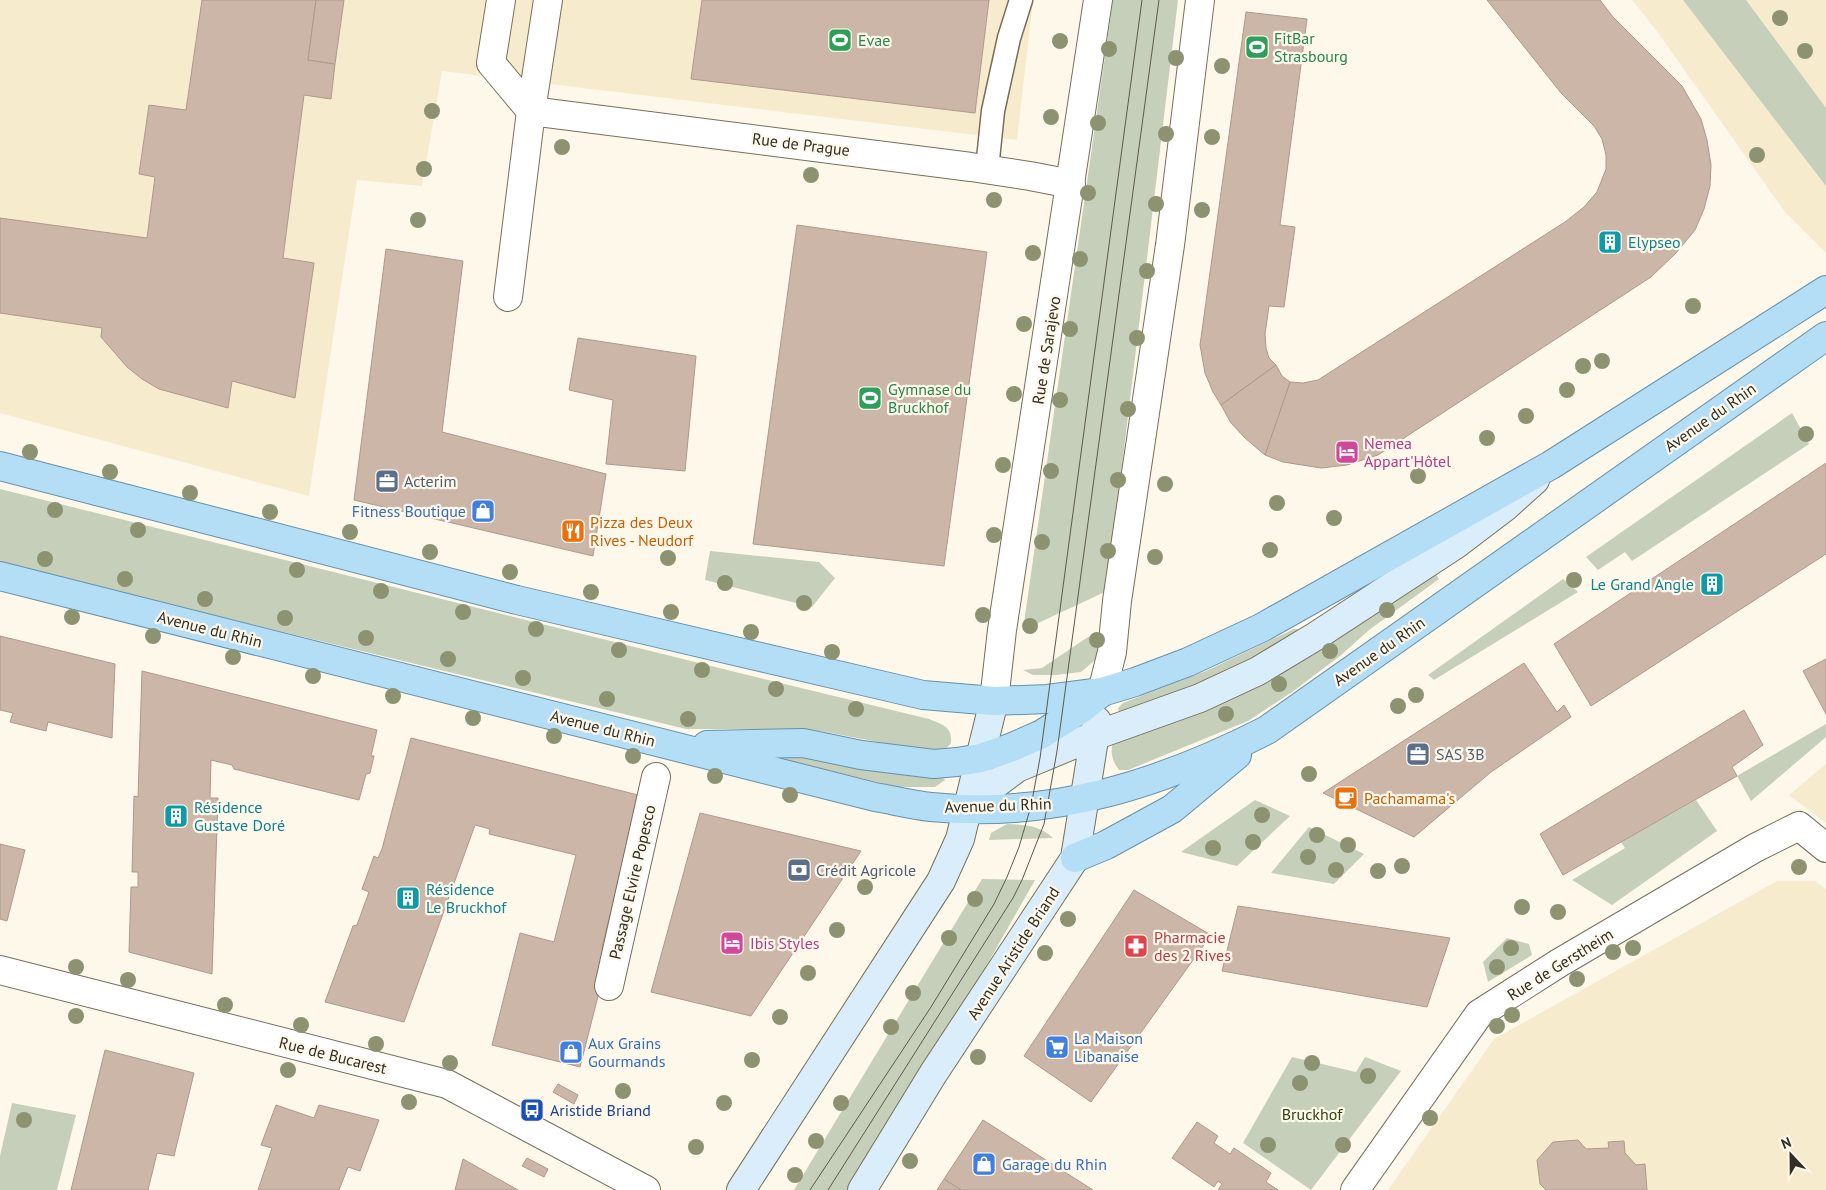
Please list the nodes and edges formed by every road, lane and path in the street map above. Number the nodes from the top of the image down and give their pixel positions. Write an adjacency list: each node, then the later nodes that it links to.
1 (501, 0): 6 (street)
2 (548, 0): 6 (street)
3 (1021, 0): 7 (lane)
4 (1098, 0): 8 (street, Rue de Sarajevo)
5 (1200, 0): 15 (street)
6 (531, 111): 7 (street, Rue de Prague); 10 (street)
7 (987, 169): 8 (street, Rue de Prague)
8 (1071, 184): 16 (street, Rue de Sarajevo)
9 (1826, 290): 12 (main road)
10 (508, 297)
11 (1826, 336): 17 (main road, Avenue du Rhin)
12 (1551, 464): 15 (main road); 18 (main road)
13 (0, 466): 16 (main road)
14 (0, 576): 19 (main road, Avenue du Rhin)
15 (1102, 692): 16 (main road); 18 (main road, Avenue Aristide Briand); 20 (main road)
16 (994, 701): 20 (main road)
17 (1268, 730): 22 (main road, Avenue du Rhin); 25 (main road)
18 (1094, 736): 22 (main road, Avenue Aristide Briand); 23 (main road)
19 (673, 746): 20 (main road); 23 (main road, Avenue du Rhin)
20 (981, 758): 23 (main road)
21 (656, 777): 27 (street, Passage Elvire Popesco)
22 (1084, 799): 23 (main road, Avenue du Rhin); 25 (main road, Avenue Aristide Briand)
23 (969, 810): 29 (main road)
24 (1826, 848): 31 (street, Rue de Gerstheim)
25 (1075, 858): 30 (main road, Avenue Aristide Briand)
26 (0, 970): 28 (street, Rue de Bucarest)
27 (609, 986)
28 (646, 1190)
29 (741, 1190)
30 (862, 1190)
31 (1355, 1190)

